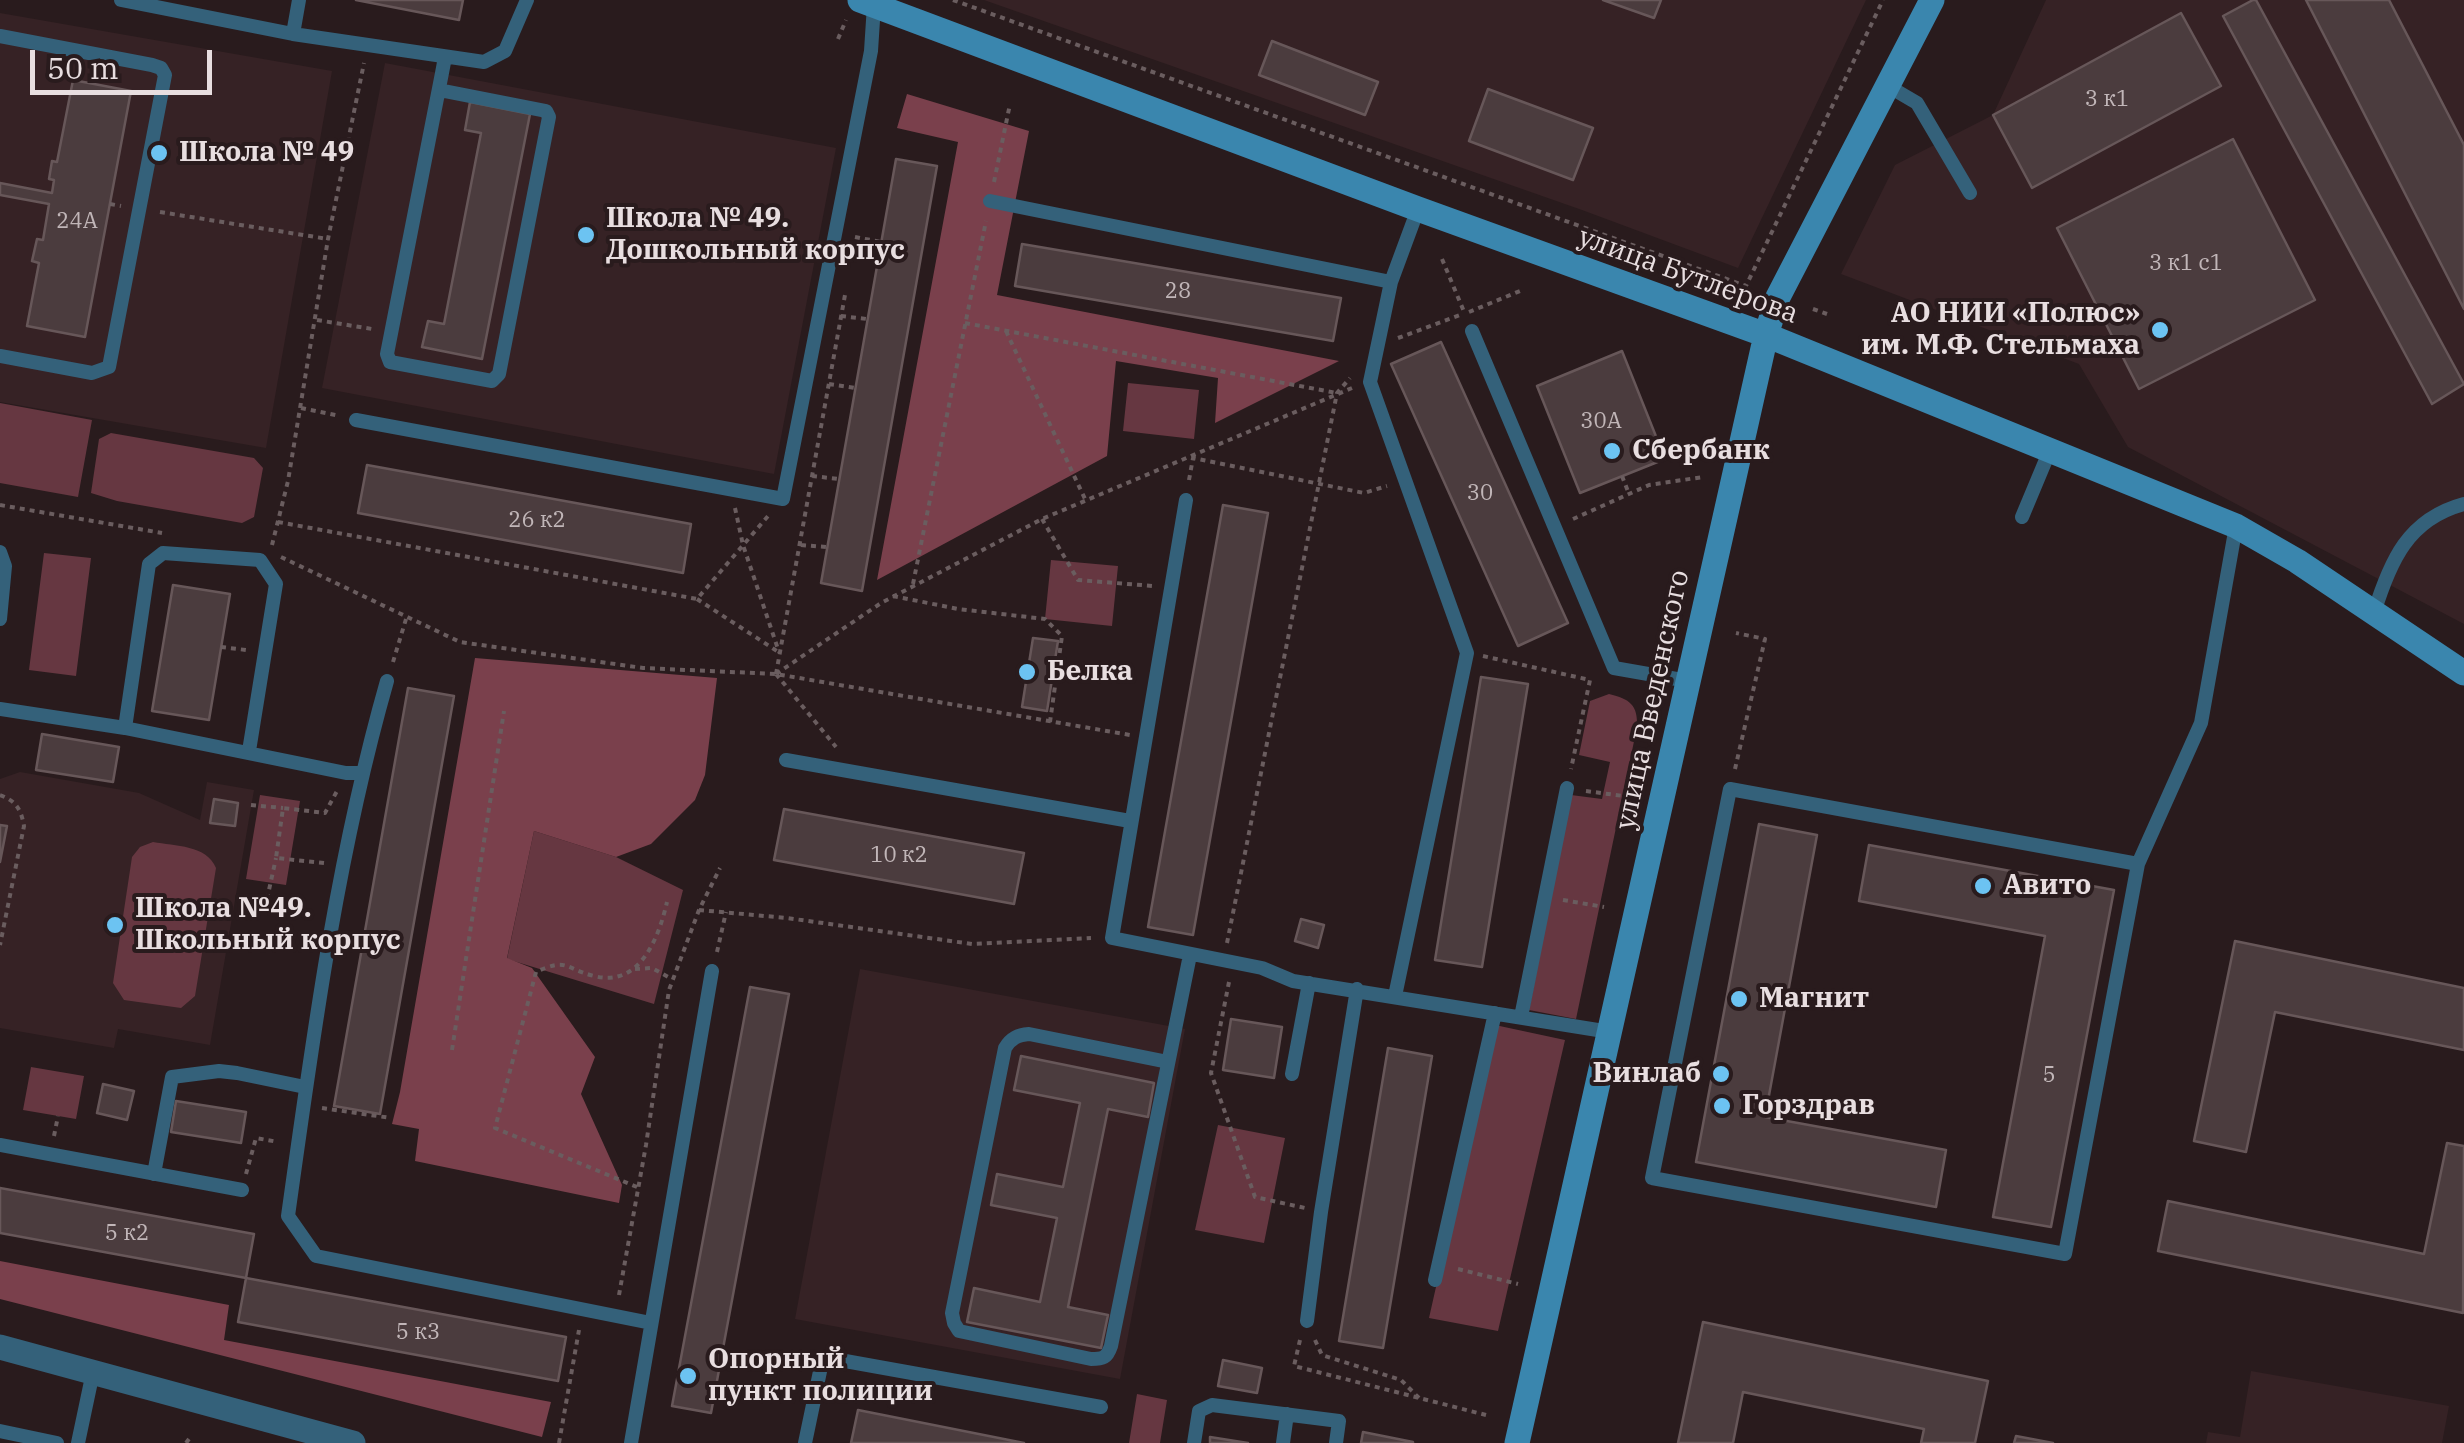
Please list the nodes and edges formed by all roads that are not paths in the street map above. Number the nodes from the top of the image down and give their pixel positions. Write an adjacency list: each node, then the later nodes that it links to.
1 (121, 0): 7 (lane)
2 (299, 0): 7 (lane)
3 (527, 0): 9 (lane)
4 (1932, 0): 10 (street, улица Введенского)
5 (867, 2): 6 (street, улица Бутлерова); 19 (lane)
6 (903, 8): 14 (street, улица Бутлерова)
7 (293, 34): 9 (lane)
8 (0, 36): 18 (lane)
9 (446, 56): 11 (lane)
10 (1888, 86): 12 (lane); 17 (street, улица Введенского)
11 (439, 90): 11 (lane)
12 (1970, 193)
13 (990, 201): 15 (lane)
14 (1418, 209): 15 (lane); 17 (street, улица Бутлерова)
15 (1391, 282): 43 (lane)
16 (1472, 331): 29 (lane)
17 (1766, 335): 20 (street, улица Бутлерова); 29 (street, улица Введенского)
18 (0, 356)
19 (356, 420)
20 (2050, 450): 23 (lane); 24 (street, улица Бутлерова)
21 (1186, 500): 37 (lane)
22 (2464, 504): 26 (lane)
23 (2022, 517)
24 (2236, 526): 26 (street, улица Бутлерова); 38 (lane)
25 (0, 552): 27 (lane)
26 (2374, 612): 28 (street, улица Бутлерова)
27 (0, 619)
28 (2464, 672)
29 (1688, 681): 46 (street, улица Введенского)
30 (387, 682): 35 (lane)
31 (0, 709): 32 (lane)
32 (125, 728): 33 (lane); 33 (lane)
33 (248, 751): 35 (lane)
34 (786, 760): 37 (lane)
35 (354, 773): 49 (lane)
36 (1567, 788): 45 (lane)
37 (1130, 821): 39 (lane)
38 (2138, 864): 38 (lane)
39 (1190, 955): 41 (lane); 47 (lane)
40 (712, 971): 55 (lane)
41 (1309, 983): 42 (lane); 48 (lane)
42 (1357, 990): 43 (lane); 54 (lane)
43 (1395, 996): 44 (lane)
44 (1495, 1013): 45 (lane); 53 (lane)
45 (1521, 1017): 46 (lane)
46 (1610, 1032): 70 (street, улица Введенского)
47 (1168, 1062): 47 (lane)
48 (1292, 1074)
49 (306, 1087): 51 (lane); 55 (lane)
50 (0, 1145): 51 (lane)
51 (154, 1174): 52 (lane)
52 (242, 1190)
53 (1437, 1272)
54 (1308, 1322)
55 (651, 1323): 65 (lane)
56 (0, 1348): 57 (street)
57 (93, 1372): 61 (street); 63 (lane)
58 (1100, 1407): 66 (lane)
59 (1288, 1414): 67 (lane); 68 (lane); 69 (lane)
60 (0, 1430): 62 (lane)
61 (274, 1433): 64 (street)
62 (57, 1443)
63 (78, 1443)
64 (353, 1443)
65 (631, 1443)
66 (805, 1443)
67 (1194, 1443)
68 (1283, 1443)
69 (1336, 1443)
70 (1517, 1443)

